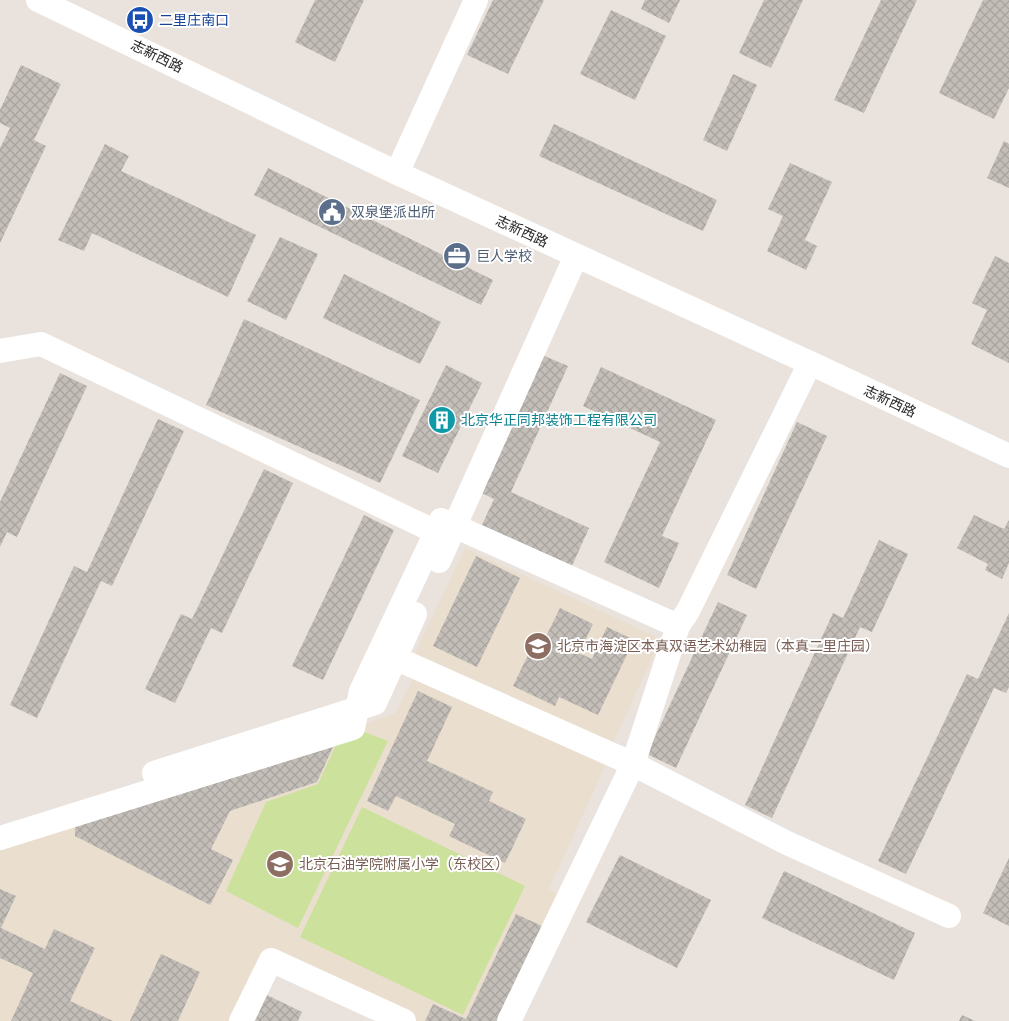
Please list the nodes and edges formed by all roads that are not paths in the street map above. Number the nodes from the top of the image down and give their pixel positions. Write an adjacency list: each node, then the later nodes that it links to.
1 (38, 0): 3 (street, 志新西路)
2 (476, 0): 3 (street)
3 (397, 173): 4 (street, 志新西路)
4 (576, 256): 6 (street, 志新西路); 9 (street)
5 (0, 351): 12 (street)
6 (810, 363): 8 (street, 志新西路); 10 (street)
7 (117, 377): 9 (street)
8 (1009, 456)
9 (454, 526): 10 (street); 11 (street)
10 (678, 626): 13 (street)
11 (395, 658): 12 (street); 13 (street)
12 (357, 708): 14 (street); 15 (street)
13 (633, 764): 16 (street); 19 (street)
14 (0, 822)
15 (0, 838)
16 (948, 916)
17 (241, 1021): 18 (street)
18 (404, 1021)
19 (509, 1021)

